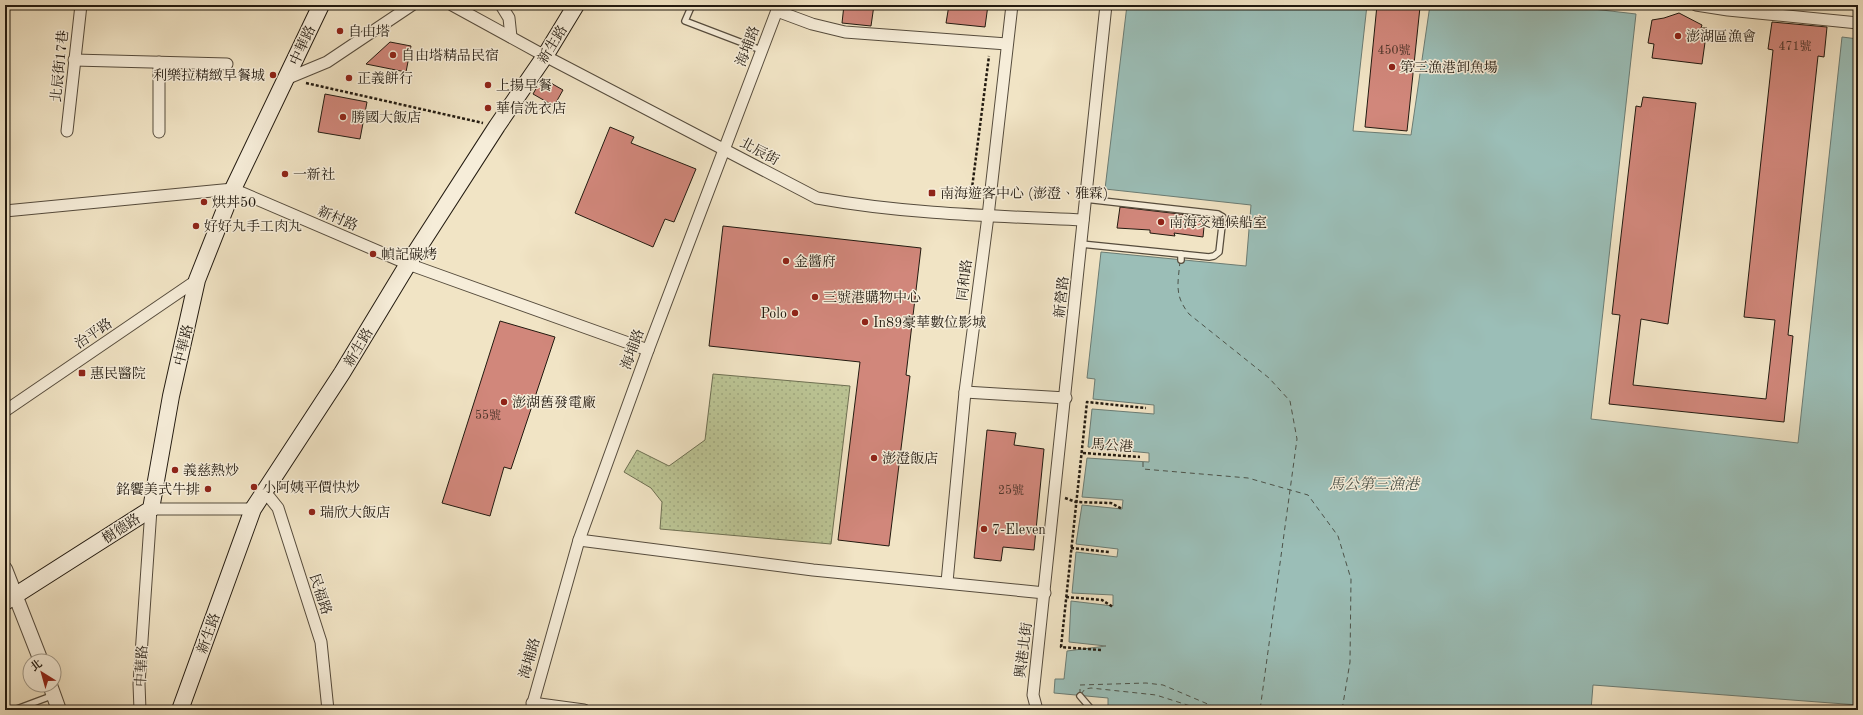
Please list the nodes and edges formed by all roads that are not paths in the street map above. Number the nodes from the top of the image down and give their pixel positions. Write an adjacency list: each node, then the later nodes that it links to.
1 (81, 5): 19 (street, 北辰街17巷)
2 (321, 5): 22 (main road, 中華路)
3 (412, 5): 22 (street)
4 (452, 5): 15 (street, 北辰街)
5 (501, 5): 15 (street)
6 (576, 5): 18 (main road, 新生路)
7 (692, 5): 17 (lane)
8 (1012, 5): 16 (street, 同和路)
9 (1106, 5): 27 (street, 新營路)
10 (1696, 5): 11 (street)
11 (1728, 7): 13 (street)
12 (778, 8): 16 (street); 17 (street, 海埔路)
13 (1755, 8): 14 (street)
14 (1858, 23)
15 (512, 37): 18 (street, 北辰街)
16 (1007, 44): 29 (street, 同和路)
17 (761, 50): 25 (street, 海埔路)
18 (545, 56): 25 (street, 北辰街); 32 (main road, 新生路)
19 (74, 60): 20 (street); 23 (street, 北辰街17巷)
20 (159, 62): 21 (street); 24 (street)
21 (227, 64)
22 (286, 79): 26 (main road, 中華路)
23 (67, 131)
24 (159, 132)
25 (724, 148): 29 (street, 北辰街); 34 (street, 海埔路)
26 (233, 189): 28 (street, 新村路); 32 (street, 新村路); 33 (main road, 中華路)
27 (1085, 199): 30 (street, 新營路); 31 (lane)
28 (5, 211)
29 (988, 216): 30 (street, 北辰街); 35 (street, 同和路)
30 (1083, 220): 31 (street, 新營路)
31 (1081, 244): 36 (street, 新營路)
32 (408, 264): 34 (street, 新村路); 38 (main road, 新生路)
33 (197, 280): 37 (street, 治平路); 39 (main road, 中華路)
34 (648, 350): 41 (street, 海埔路)
35 (965, 392): 36 (street); 43 (street, 同和路)
36 (1066, 398): 44 (street, 新營路)
37 (5, 411)
38 (266, 493): 40 (main road, 新生路); 55 (street, 民福路)
39 (151, 509): 40 (street, 樹德路); 45 (main road, 樹德路); 53 (street, 中華路)
40 (254, 509): 54 (main road, 新生路)
41 (579, 540): 43 (street); 50 (street, 海埔路)
42 (5, 569): 45 (street)
43 (947, 582): 44 (street)
44 (1045, 593): 57 (street, 興港北街)
45 (10, 599): 46 (street)
46 (37, 653)
47 (46, 693): 51 (lane)
48 (53, 693): 52 (street)
49 (1080, 696): 58 (lane)
50 (531, 706): 56 (street)
51 (14, 710)
52 (59, 710)
53 (140, 710)
54 (180, 710)
55 (328, 710)
56 (584, 710)
57 (1037, 710)
58 (1092, 710)

